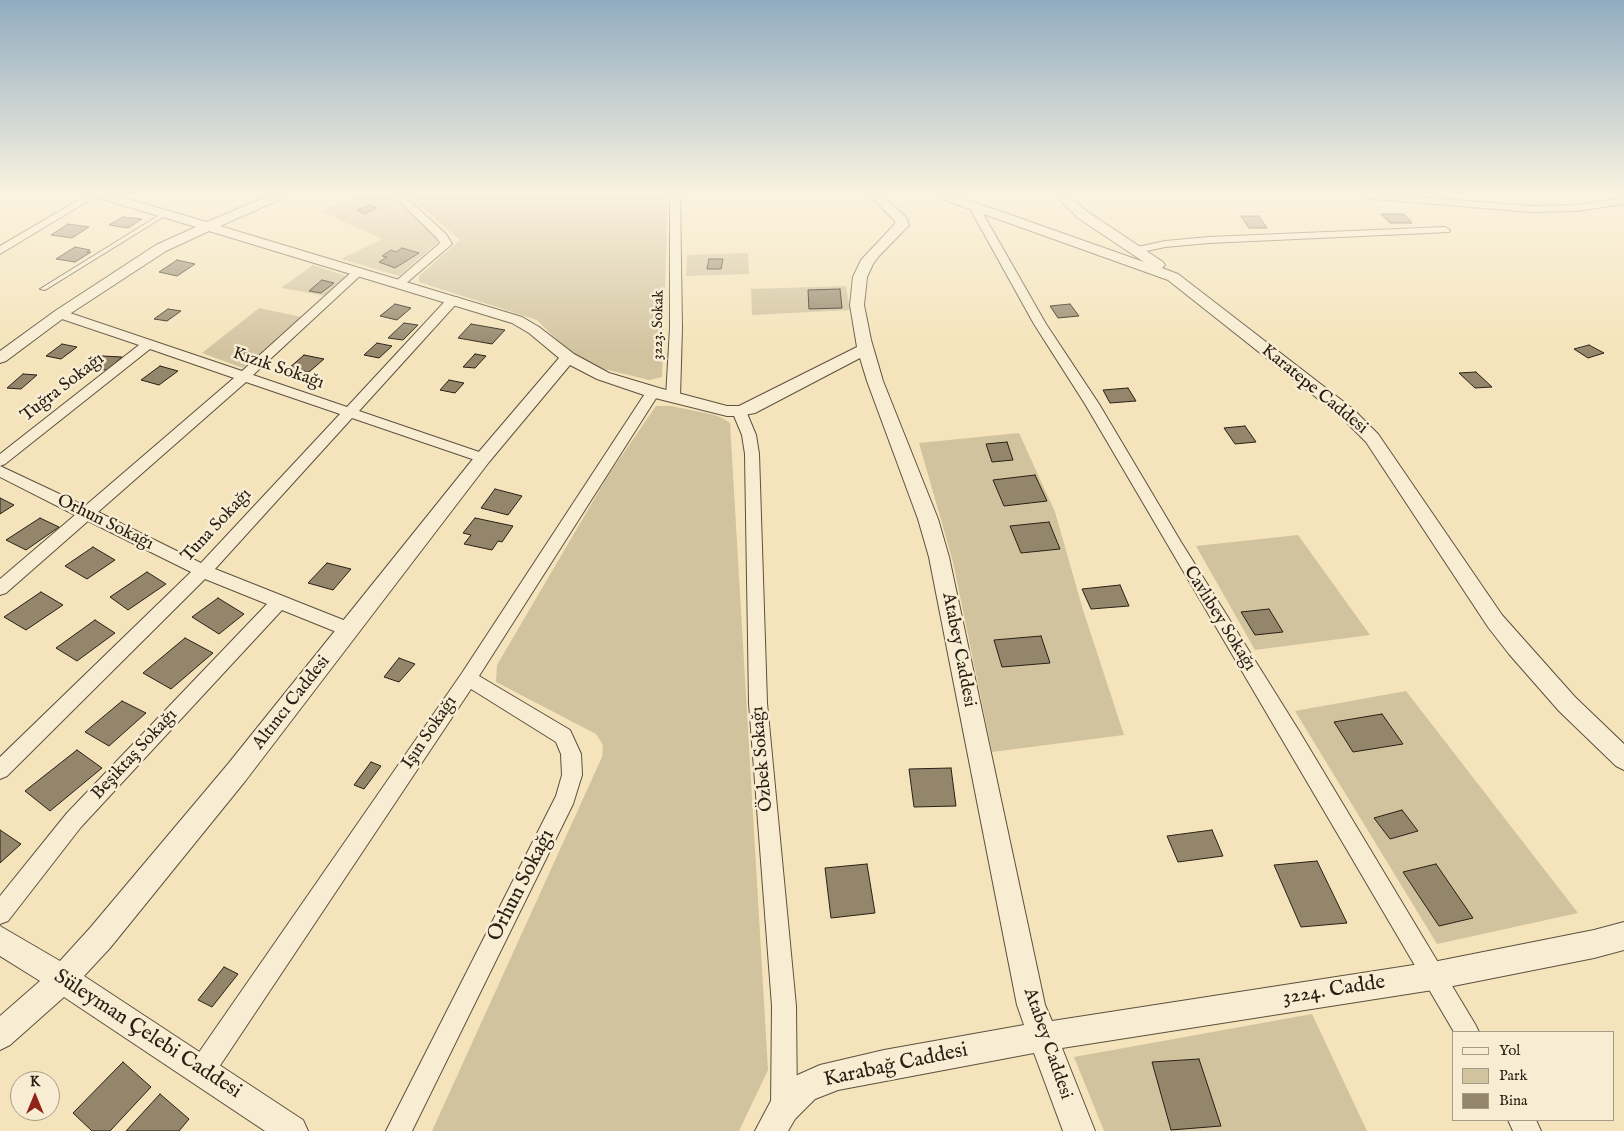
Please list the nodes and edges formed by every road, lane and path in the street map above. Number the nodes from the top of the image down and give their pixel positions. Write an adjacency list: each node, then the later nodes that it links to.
1 (110, 248): 15 (lane)
2 (161, 248): 17 (street)
3 (281, 248): 12 (street)
4 (442, 248): 14 (street)
5 (675, 248): 24 (street, 3223. Sokak)
6 (879, 248): 19 (street, Atabey Caddesi)
7 (996, 248): 41 (street, Cavlıbey Sokağı)
8 (1091, 248): 13 (street, Karatepe Caddesi)
9 (1134, 248): 11 (street)
10 (1149, 248): 11 (street)
11 (1137, 250): 13 (street)
12 (359, 271): 14 (street); 22 (street)
13 (1173, 277): 36 (street, Karatepe Caddesi)
14 (400, 283): 16 (street)
15 (43, 289)
16 (453, 300): 20 (street); 26 (street, Tuna Sokağı)
17 (60, 314): 18 (street, Kızık Sokağı); 21 (street)
18 (149, 344): 22 (street, Kızık Sokağı); 28 (street, Tuğra Sokağı)
19 (866, 349): 25 (street); 45 (street, Atabey Caddesi)
20 (568, 357): 23 (street); 27 (street, Altıncı Caddesi)
21 (0, 358)
22 (243, 377): 26 (street, Kızık Sokağı); 30 (street)
23 (653, 392): 24 (street); 35 (street, Işın Sokağı)
24 (673, 397): 25 (street)
25 (739, 411): 47 (street, Özbek Sokağı)
26 (348, 413): 27 (street, Kızık Sokağı); 31 (street, Tuna Sokağı)
27 (483, 458): 34 (street, Altıncı Caddesi)
28 (0, 461)
29 (0, 471): 30 (street, Orhun Sokağı)
30 (87, 514): 31 (street, Orhun Sokağı); 32 (street)
31 (203, 571): 33 (street, Orhun Sokağı); 37 (street, Tuna Sokağı)
32 (0, 589)
33 (278, 603): 34 (street, Orhun Sokağı); 38 (street, Beşiktaş Sokağı)
34 (350, 630): 42 (street, Altıncı Caddesi)
35 (468, 678): 46 (street, Işın Sokağı); 49 (street, Orhun Sokağı)
36 (1624, 759)
37 (0, 770)
38 (0, 913)
39 (1624, 936): 41 (street, 3224. Cadde)
40 (0, 940): 42 (street, Süleyman Çelebi Caddesi)
41 (1432, 976): 43 (street, Cavlıbey Sokağı); 45 (street, 3224. Cadde)
42 (63, 978): 44 (street, Altıncı Caddesi); 46 (street, Süleyman Çelebi Caddesi)
43 (1466, 1031)
44 (0, 1035)
45 (1042, 1037): 47 (street, Karabağ Caddesi); 50 (street, Atabey Caddesi)
46 (202, 1070): 48 (street, Süleyman Çelebi Caddesi)
47 (777, 1119)
48 (292, 1131)
49 (399, 1131)
50 (1079, 1131)

